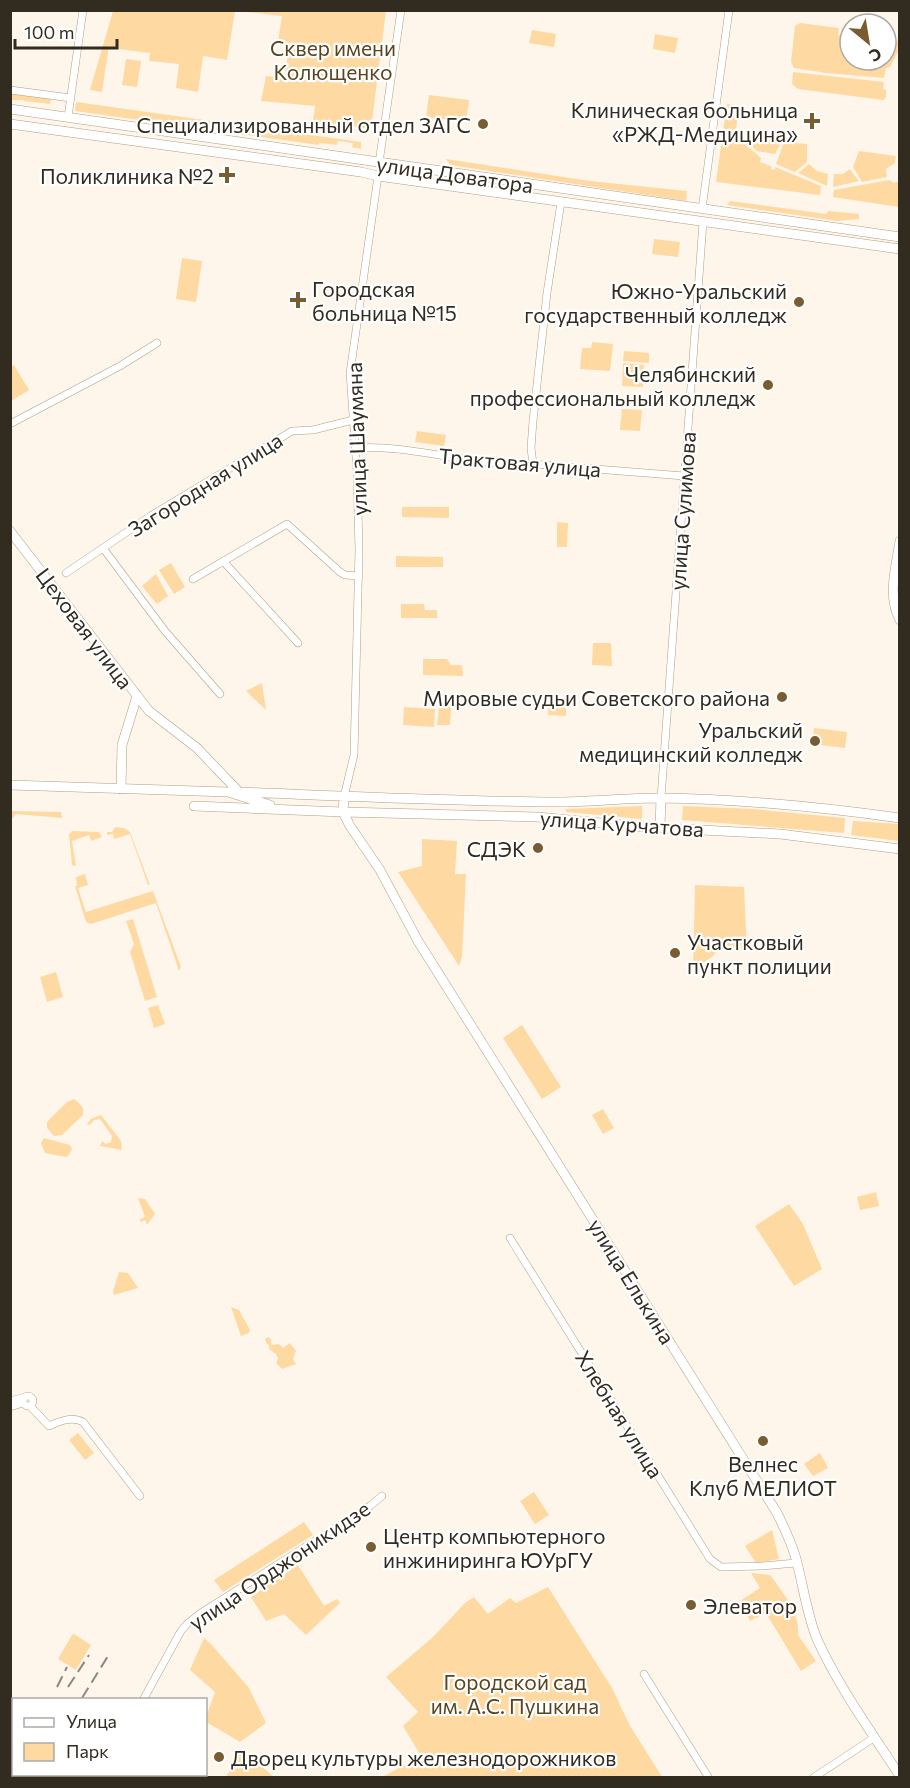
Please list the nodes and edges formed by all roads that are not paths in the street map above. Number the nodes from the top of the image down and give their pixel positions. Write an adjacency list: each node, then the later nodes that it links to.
1 (83, 10): 5 (street)
2 (401, 10): 10 (street, улица Шаумяна)
3 (729, 10): 13 (street, улица Сулимова)
4 (10, 90): 5 (street)
5 (71, 98): 7 (street)
6 (10, 110): 7 (main road, улица Доватора)
7 (68, 117): 9 (main road); 10 (main road, улица Доватора)
8 (10, 124): 9 (main road, улица Доватора)
9 (66, 131): 11 (main road, улица Доватора)
10 (379, 163): 11 (main road, улица Шаумяна); 13 (main road, улица Доватора)
11 (378, 176): 12 (main road, улица Доватора); 18 (street, улица Шаумяна)
12 (561, 202): 14 (main road, улица Доватора); 21 (street)
13 (702, 209): 14 (main road, улица Сулимова); 15 (main road, улица Доватора)
14 (703, 222): 16 (main road, улица Доватора); 22 (street, улица Сулимова)
15 (900, 237)
16 (900, 249)
17 (157, 343): 19 (street)
18 (353, 420): 20 (street, улица Шаумяна); 25 (street, Загородная улица)
19 (10, 424)
20 (356, 448): 21 (street, Трактовая улица); 28 (street, улица Шаумяна)
21 (533, 464): 22 (street, Трактовая улица)
22 (684, 476): 38 (street, улица Сулимова)
23 (10, 531): 33 (main road, Цеховая улица)
24 (900, 541): 30 (main road)
25 (103, 548): 27 (street, Загородная улица); 32 (street)
26 (223, 561): 28 (street); 29 (street); 31 (street)
27 (66, 573)
28 (359, 576): 37 (street, улица Шаумяна)
29 (193, 579)
30 (900, 620)
31 (298, 643)
32 (220, 693)
33 (137, 696): 35 (main road); 36 (main road, Цеховая улица)
34 (10, 785): 35 (main road)
35 (121, 789): 40 (main road)
36 (239, 792): 37 (main road, улица Курчатова)
37 (344, 797): 38 (main road, улица Курчатова); 41 (main road)
38 (661, 798): 42 (main road, улица Курчатова); 43 (main road)
39 (194, 806): 40 (main road)
40 (284, 809): 41 (main road, улица Курчатова)
41 (343, 812): 43 (main road, улица Курчатова); 51 (main road, улица Елькина)
42 (900, 818)
43 (660, 827): 44 (main road, улица Курчатова)
44 (900, 849)
45 (510, 1238): 51 (street, Хлебная улица)
46 (10, 1401): 47 (street)
47 (26, 1402): 48 (street); 49 (street)
48 (10, 1407)
49 (140, 1496)
50 (382, 1496): 53 (street, улица Орджоникидзе)
51 (797, 1565): 54 (main road, улица Елькина)
52 (644, 1674): 58 (street)
53 (144, 1698)
54 (875, 1737): 56 (main road, улица Елькина); 59 (street)
55 (101, 1776): 57 (main road)
56 (900, 1776)
57 (109, 1778)
58 (709, 1778)
59 (813, 1778)

